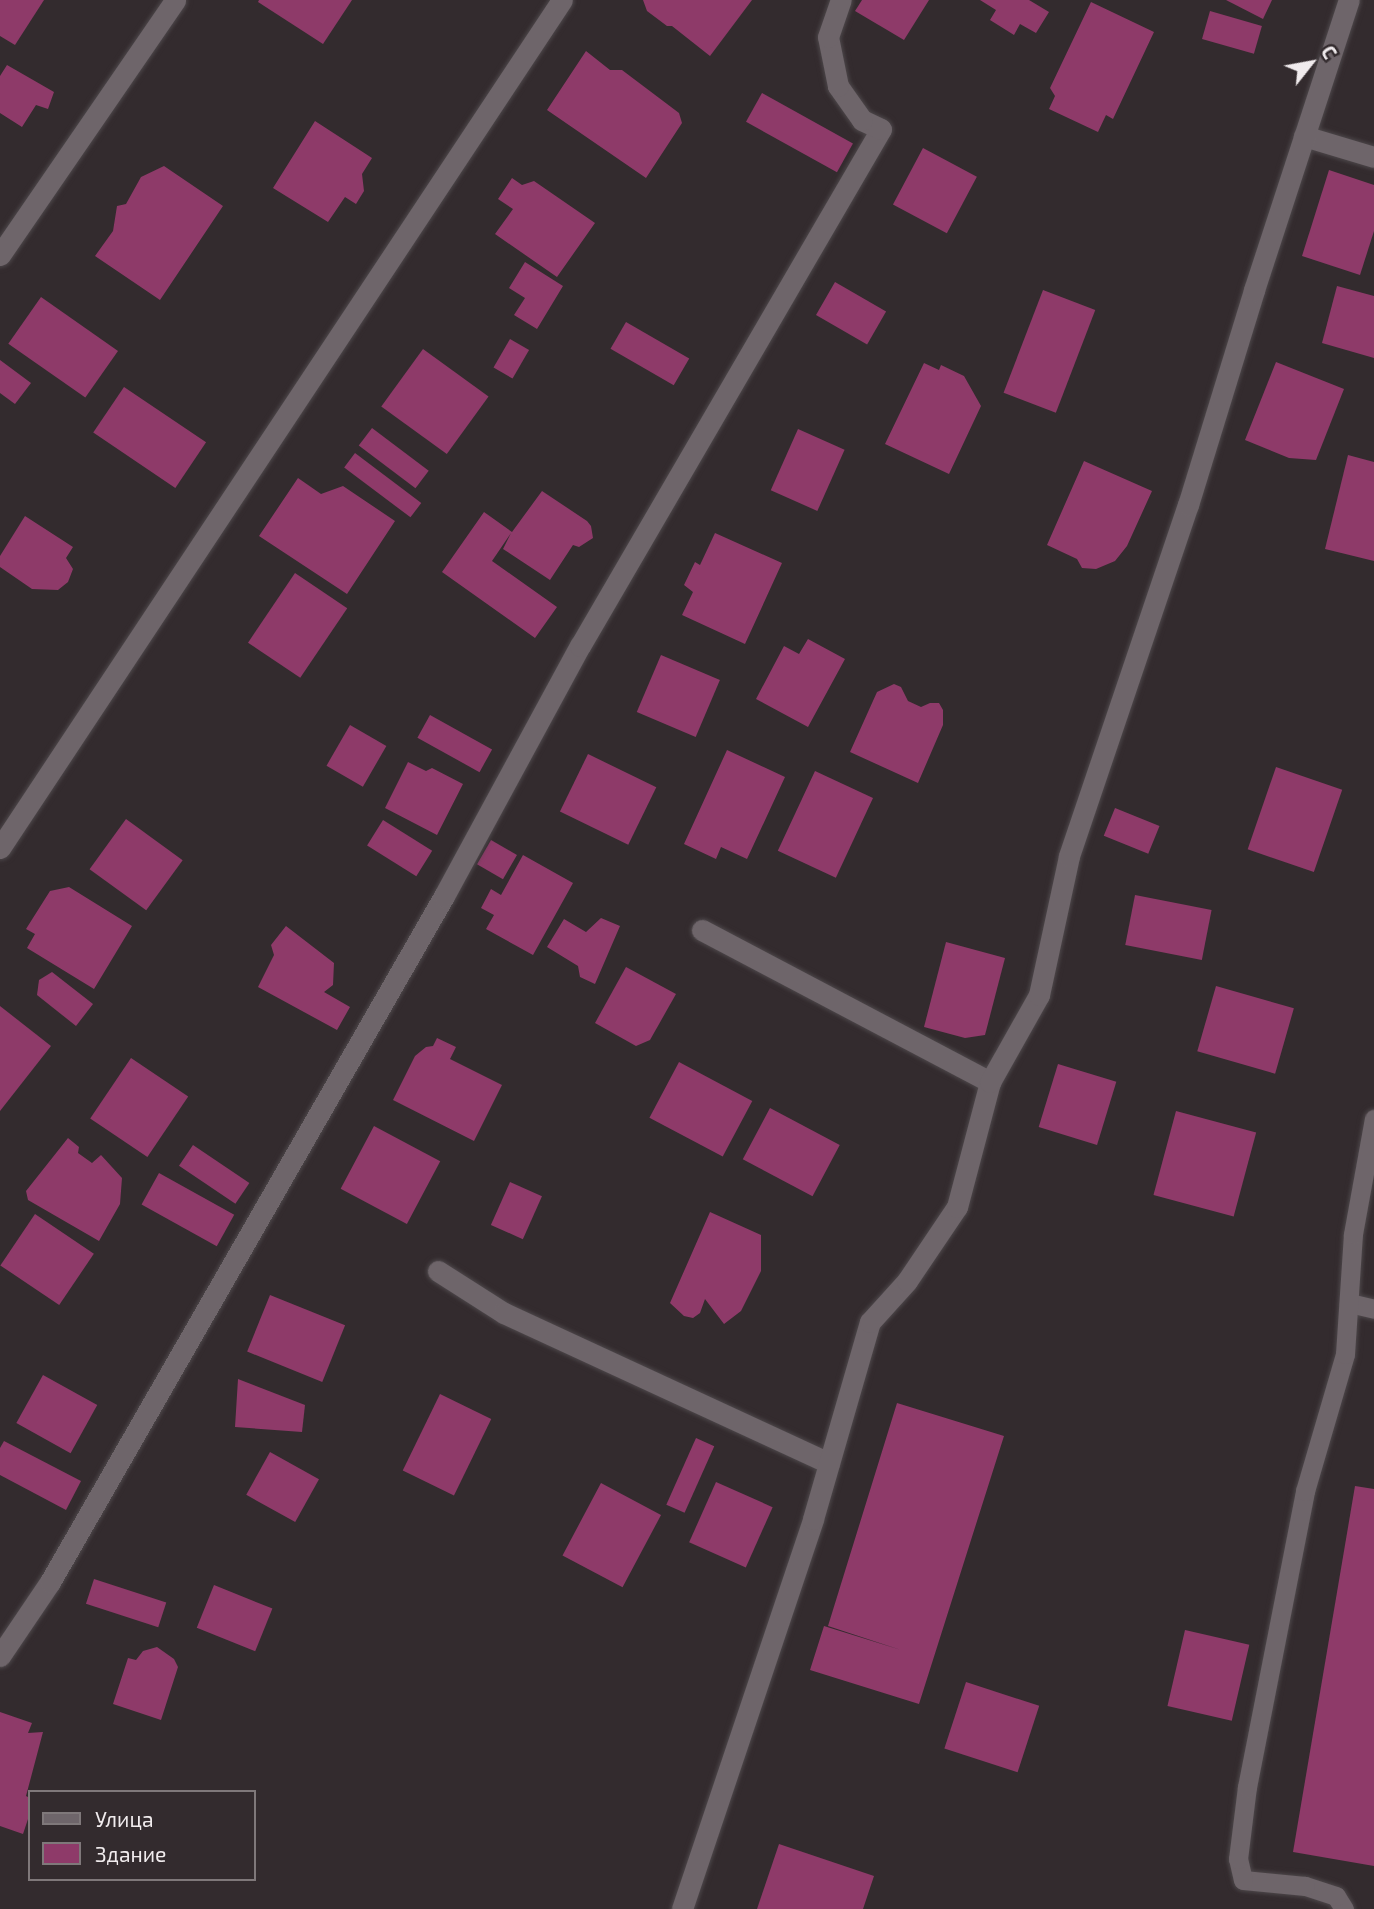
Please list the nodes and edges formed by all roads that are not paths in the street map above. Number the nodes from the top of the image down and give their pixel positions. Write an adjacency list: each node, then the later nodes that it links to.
1 (175, 0): 7 (street)
2 (562, 0): 8 (street)
3 (841, 0): 16 (street)
4 (1349, 0): 5 (street)
5 (1304, 136): 6 (street); 10 (street)
6 (1374, 157)
7 (0, 255)
8 (0, 848)
9 (702, 930): 10 (street)
10 (990, 1082): 15 (street)
11 (1374, 1119): 13 (lane)
12 (438, 1271): 15 (street)
13 (1349, 1303): 14 (lane); 18 (lane)
14 (1374, 1309)
15 (829, 1462): 17 (street)
16 (0, 1656)
17 (682, 1909)
18 (1344, 1909)

